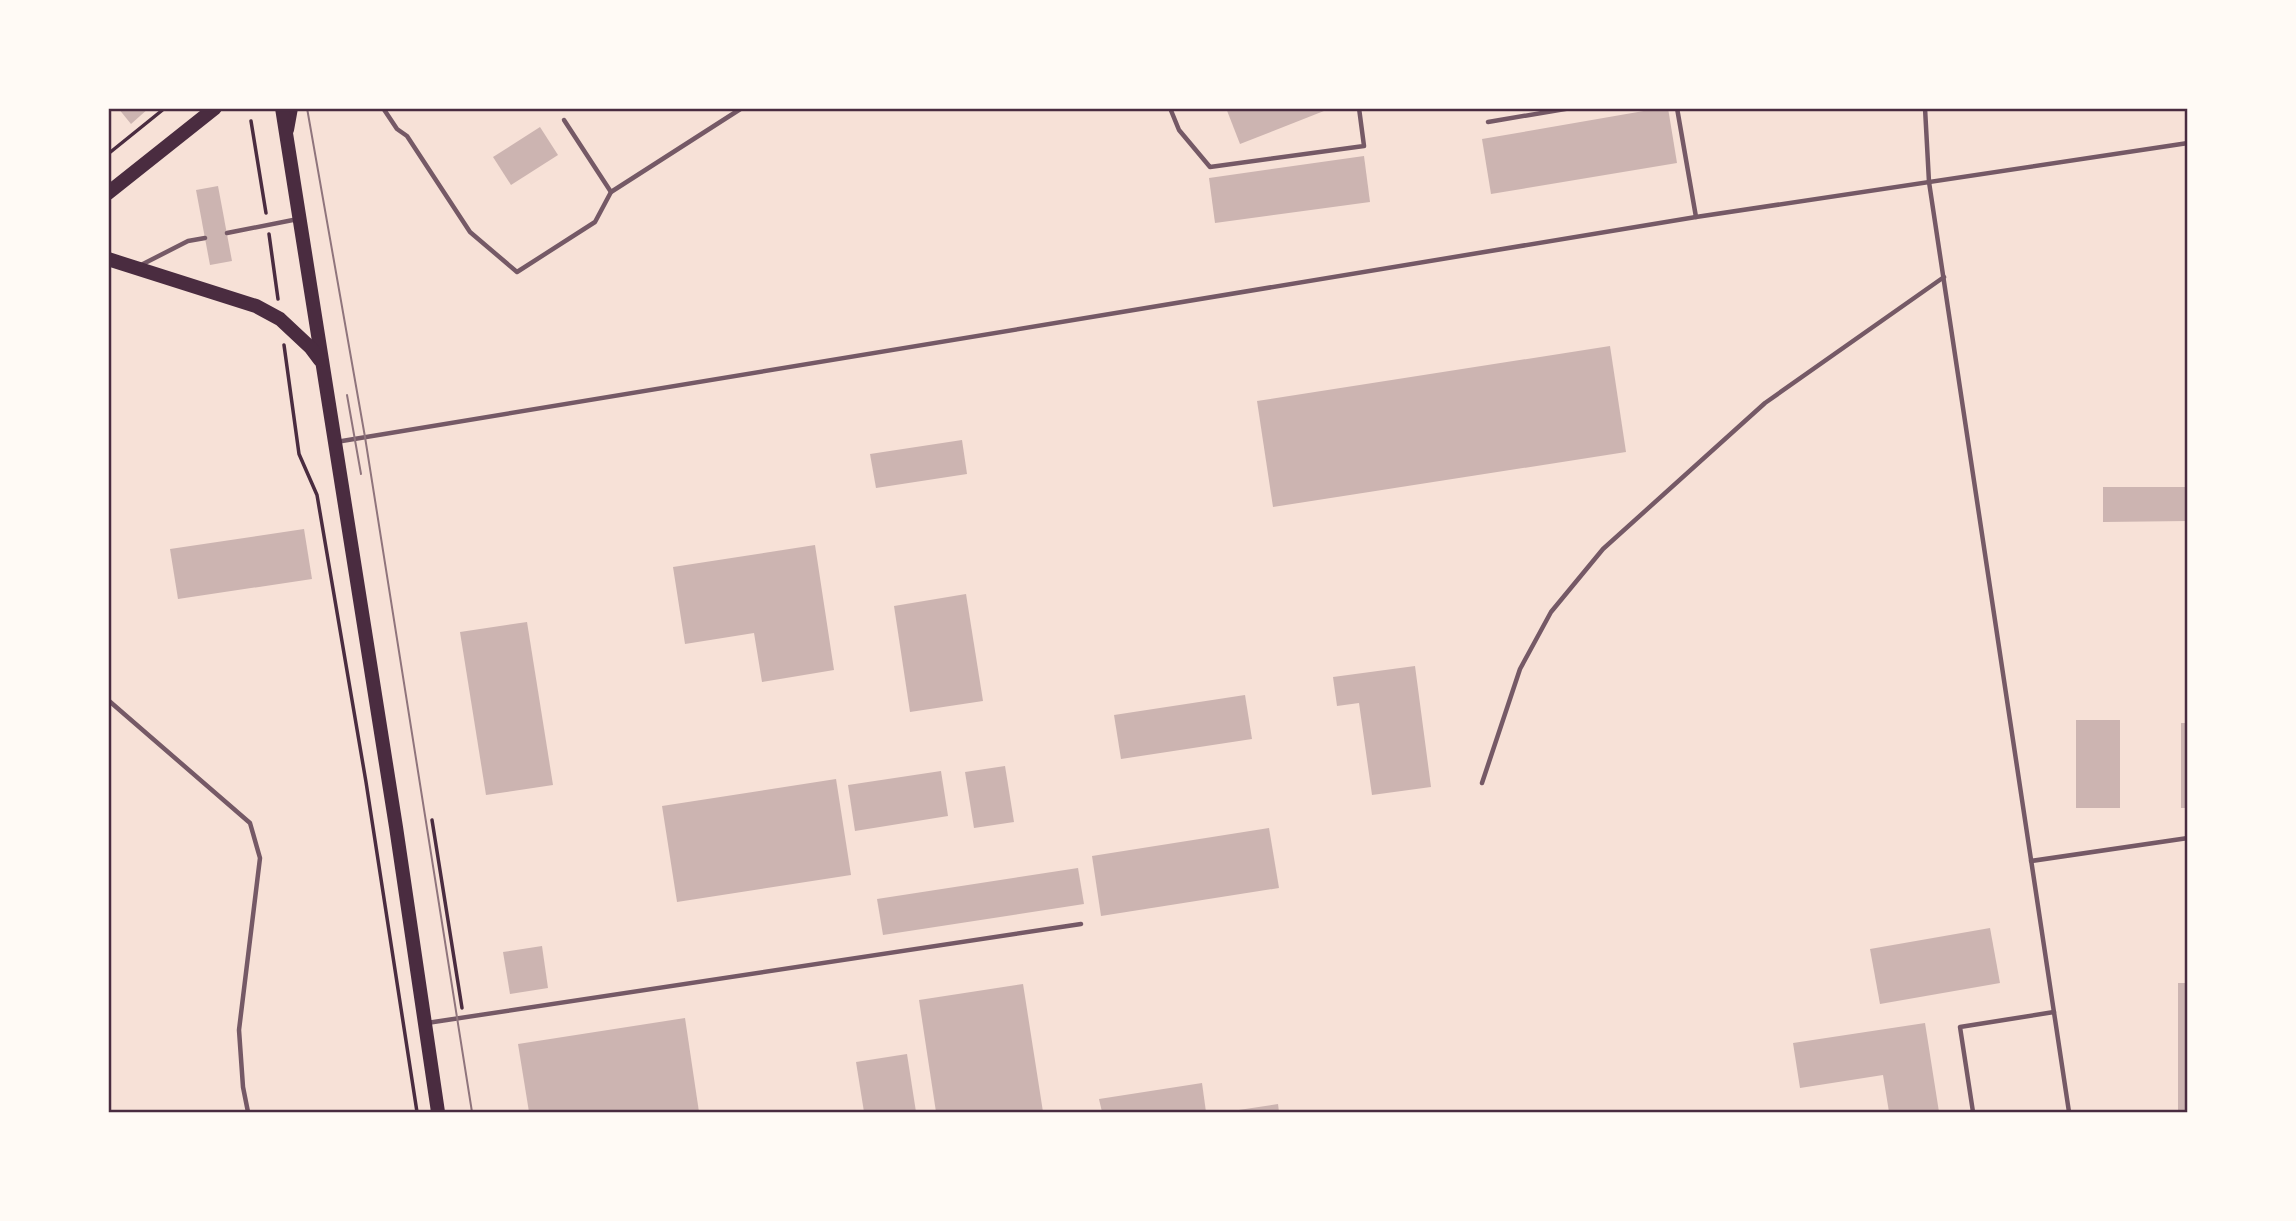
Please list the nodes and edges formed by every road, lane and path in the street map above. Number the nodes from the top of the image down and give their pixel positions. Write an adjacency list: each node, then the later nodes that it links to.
1 (165, 108): 17 (path)
2 (215, 108): 20 (main road)
3 (282, 108): 15 (main road)
4 (292, 108): 15 (main road)
5 (383, 108): 19 (lane)
6 (742, 108): 19 (lane)
7 (1170, 108): 8 (lane)
8 (1359, 108)
9 (1571, 108): 14 (lane)
10 (1677, 108): 21 (lane)
11 (1925, 108): 18 (lane)
12 (564, 120): 19 (lane)
13 (251, 121): 23 (path)
14 (1488, 122)
15 (286, 137): 22 (main road)
16 (2188, 143): 18 (lane)
17 (108, 154)
18 (1929, 182): 21 (lane); 28 (lane)
19 (611, 192)
20 (108, 193)
21 (1696, 218): 31 (lane)
22 (299, 219): 23 (lane); 30 (main road)
23 (268, 226): 24 (lane); 29 (path)
24 (227, 233)
25 (205, 237): 27 (lane)
26 (108, 259): 27 (main road)
27 (137, 267): 29 (main road)
28 (1944, 276): 33 (lane); 36 (lane)
29 (280, 319): 30 (main road); 42 (path)
30 (320, 361): 31 (main road)
31 (334, 442): 40 (main road)
32 (108, 700): 41 (lane)
33 (1482, 783)
34 (432, 820): 39 (path)
35 (2188, 838): 36 (lane)
36 (2031, 861): 38 (lane)
37 (1081, 924): 39 (lane)
38 (2054, 1012): 44 (lane); 45 (lane)
39 (464, 1017): 40 (lane)
40 (424, 1023): 43 (main road)
41 (248, 1112)
42 (416, 1112)
43 (438, 1112)
44 (1973, 1112)
45 (2069, 1112)

